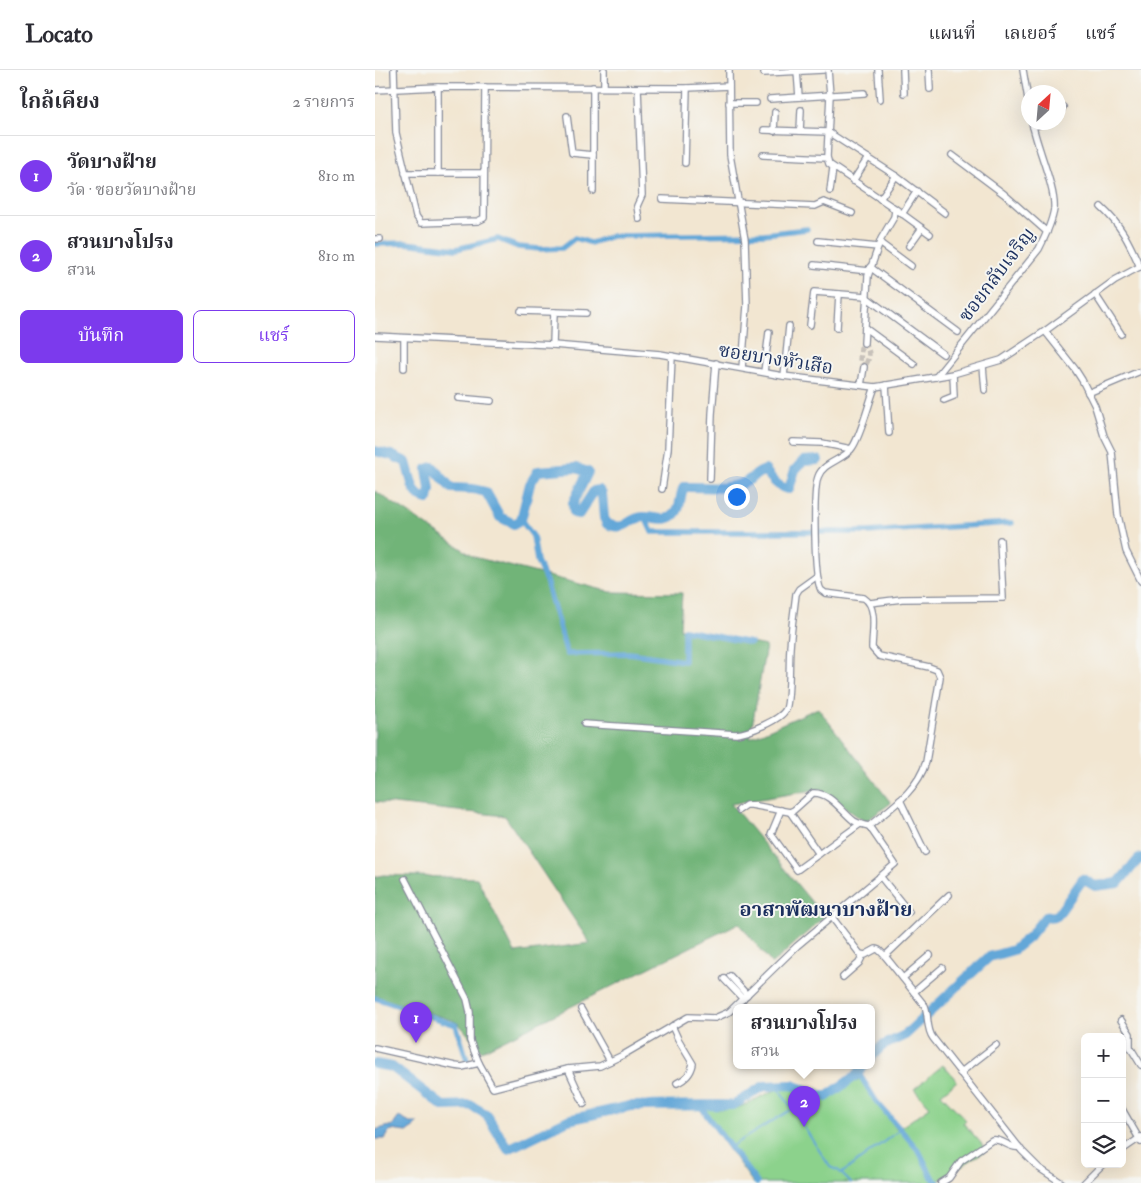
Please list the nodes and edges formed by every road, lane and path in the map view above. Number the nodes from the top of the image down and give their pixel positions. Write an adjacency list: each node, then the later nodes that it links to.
1 (394, 70): 18 (street)
2 (604, 70): 17 (street)
3 (729, 70): 13 (street)
4 (823, 70): 10 (street)
5 (828, 70): 25 (street)
6 (878, 70): 28 (street)
7 (903, 70): 24 (street)
8 (929, 70): 21 (street)
9 (1023, 70): 12 (street)
10 (797, 71): 11 (street); 26 (street)
11 (764, 73)
12 (1026, 85)
13 (729, 86): 20 (street); 29 (street)
14 (438, 87): 15 (street); 18 (street); 48 (street)
15 (485, 87): 16 (street); 46 (street)
16 (593, 87): 17 (street); 39 (street)
17 (604, 87): 19 (street)
18 (394, 88): 22 (street); 47 (street)
19 (638, 88): 20 (street); 62 (street)
20 (687, 88): 44 (street)
21 (930, 89)
22 (375, 90)
23 (864, 93): 25 (street)
24 (905, 93)
25 (830, 95): 26 (street); 38 (street)
26 (799, 97): 27 (street)
27 (770, 99)
28 (880, 99)
29 (729, 103): 30 (street); 56 (street)
30 (757, 103)
31 (801, 110): 37 (street)
32 (775, 112): 36 (street)
33 (567, 116): 39 (street)
34 (764, 130): 36 (street)
35 (1034, 130): 64 (street, ซอยกลับเจริญ)
36 (774, 131): 37 (street)
37 (800, 132): 38 (street)
38 (828, 132): 42 (street); 43 (street)
39 (593, 155): 51 (street)
40 (763, 155): 42 (street)
41 (952, 155): 64 (street)
42 (827, 158): 45 (street)
43 (868, 158): 49 (street); 50 (street)
44 (685, 163)
45 (833, 168): 50 (street); 52 (street)
46 (484, 172): 47 (street); 48 (street)
47 (405, 173): 48 (street)
48 (438, 173)
49 (896, 176): 53 (street); 54 (street)
50 (853, 181): 54 (street)
51 (593, 191)
52 (830, 191)
53 (917, 191): 60 (street); 61 (street)
54 (880, 199): 57 (street)
55 (662, 200): 56 (street)
56 (738, 202): 59 (street); 98 (street)
57 (891, 206): 61 (street); 67 (street)
58 (1101, 207): 71 (street)
59 (852, 213)
60 (945, 213)
61 (902, 214): 63 (street)
62 (639, 219)
63 (922, 228): 65 (street); 68 (street)
64 (1047, 232): 103 (street, ซอยกลับเจริญ)
65 (930, 234)
66 (818, 241): 67 (street)
67 (879, 245): 70 (street); 72 (street)
68 (909, 246)
69 (814, 265): 72 (street)
70 (911, 266)
71 (1141, 266): 74 (street, ซอยบางหัวเสือ)
72 (869, 269): 75 (street); 85 (street)
73 (839, 294): 75 (street); 79 (street); 81 (street)
74 (1095, 294): 83 (street, ซอยบางหัวเสือ); 86 (street)
75 (866, 296): 82 (street); 91 (street)
76 (521, 311): 77 (street)
77 (554, 312): 78 (street); 90 (street)
78 (585, 313)
79 (811, 325)
80 (789, 326): 102 (street)
81 (837, 328)
82 (865, 328): 89 (street); 94 (street)
83 (1045, 331): 95 (street, ซอยบางหัวเสือ); 108 (street)
84 (769, 332): 99 (street)
85 (958, 332)
86 (1121, 334)
87 (375, 336): 88 (street, ซอยบางหัวเสือ)
88 (404, 338): 90 (street, ซอยบางหัวเสือ); 97 (street)
89 (865, 343)
90 (553, 345): 92 (street, ซอยบางหัวเสือ)
91 (943, 354)
92 (672, 356): 93 (street, ซอยบางหัวเสือ); 116 (street)
93 (715, 363): 98 (street, ซอยบางหัวเสือ); 115 (street)
94 (914, 364)
95 (983, 366): 101 (street, ซอยบางหัวเสือ); 107 (street)
96 (864, 367): 105 (street)
97 (404, 368)
98 (742, 368): 99 (street, ซอยบางหัวเสือ)
99 (764, 372): 102 (street, ซอยบางหัวเสือ)
100 (1138, 372): 108 (street)
101 (953, 374): 103 (street, ซอยบางหัวเสือ); 110 (street)
102 (785, 376): 105 (street, ซอยบางหัวเสือ)
103 (936, 377): 104 (street, ซอยบางหัวเสือ)
104 (886, 385): 106 (street, ซอยบางหัวเสือ); 112 (street)
105 (861, 386): 106 (street, ซอยบางหัวเสือ)
106 (875, 387): 114 (street)
107 (985, 390)
108 (1088, 393): 119 (street)
109 (458, 398): 111 (street)
110 (944, 400)
111 (491, 401)
112 (889, 433)
113 (793, 442): 114 (street)
114 (851, 449): 118 (street)
115 (710, 479)
116 (662, 489)
117 (1000, 540): 120 (street)
118 (817, 576): 120 (street); 121 (street)
119 (1141, 581)
120 (870, 603): 122 (street)
121 (585, 724)
122 (900, 800): 127 (street); 128 (street)
123 (739, 810): 124 (street)
124 (781, 810): 125 (street); 129 (street)
125 (790, 812): 126 (street); 129 (street)
126 (859, 824): 127 (street); 129 (street)
127 (869, 826): 130 (street)
128 (925, 852)
129 (819, 854)
130 (880, 876): 133 (street); 134 (street)
131 (405, 879): 152 (street)
132 (949, 895): 137 (street)
133 (909, 912)
134 (831, 916): 135 (street); 143 (street)
135 (863, 955): 137 (street); 139 (street)
136 (930, 955): 141 (street)
137 (885, 956): 141 (street)
138 (942, 968): 142 (street)
139 (843, 977)
140 (727, 978): 143 (street)
141 (903, 978): 142 (street)
142 (914, 992): 155 (street)
143 (745, 997): 144 (street)
144 (738, 1004)
145 (733, 1008): 148 (street)
146 (581, 1009): 151 (street)
147 (1121, 1020): 153 (street)
148 (672, 1026): 151 (street); 156 (street)
149 (996, 1045): 155 (street)
150 (375, 1048): 152 (street)
151 (610, 1060): 154 (street)
152 (479, 1063): 154 (street)
153 (1141, 1065)
154 (568, 1069): 157 (street)
155 (960, 1073): 160 (street)
156 (677, 1083)
157 (584, 1104)
158 (1126, 1116): 159 (street)
159 (1140, 1139): 161 (street)
160 (1019, 1148): 163 (street); 164 (street)
161 (1126, 1148)
162 (1099, 1168): 165 (street)
163 (941, 1183)
164 (1062, 1183)
165 (1084, 1183)

